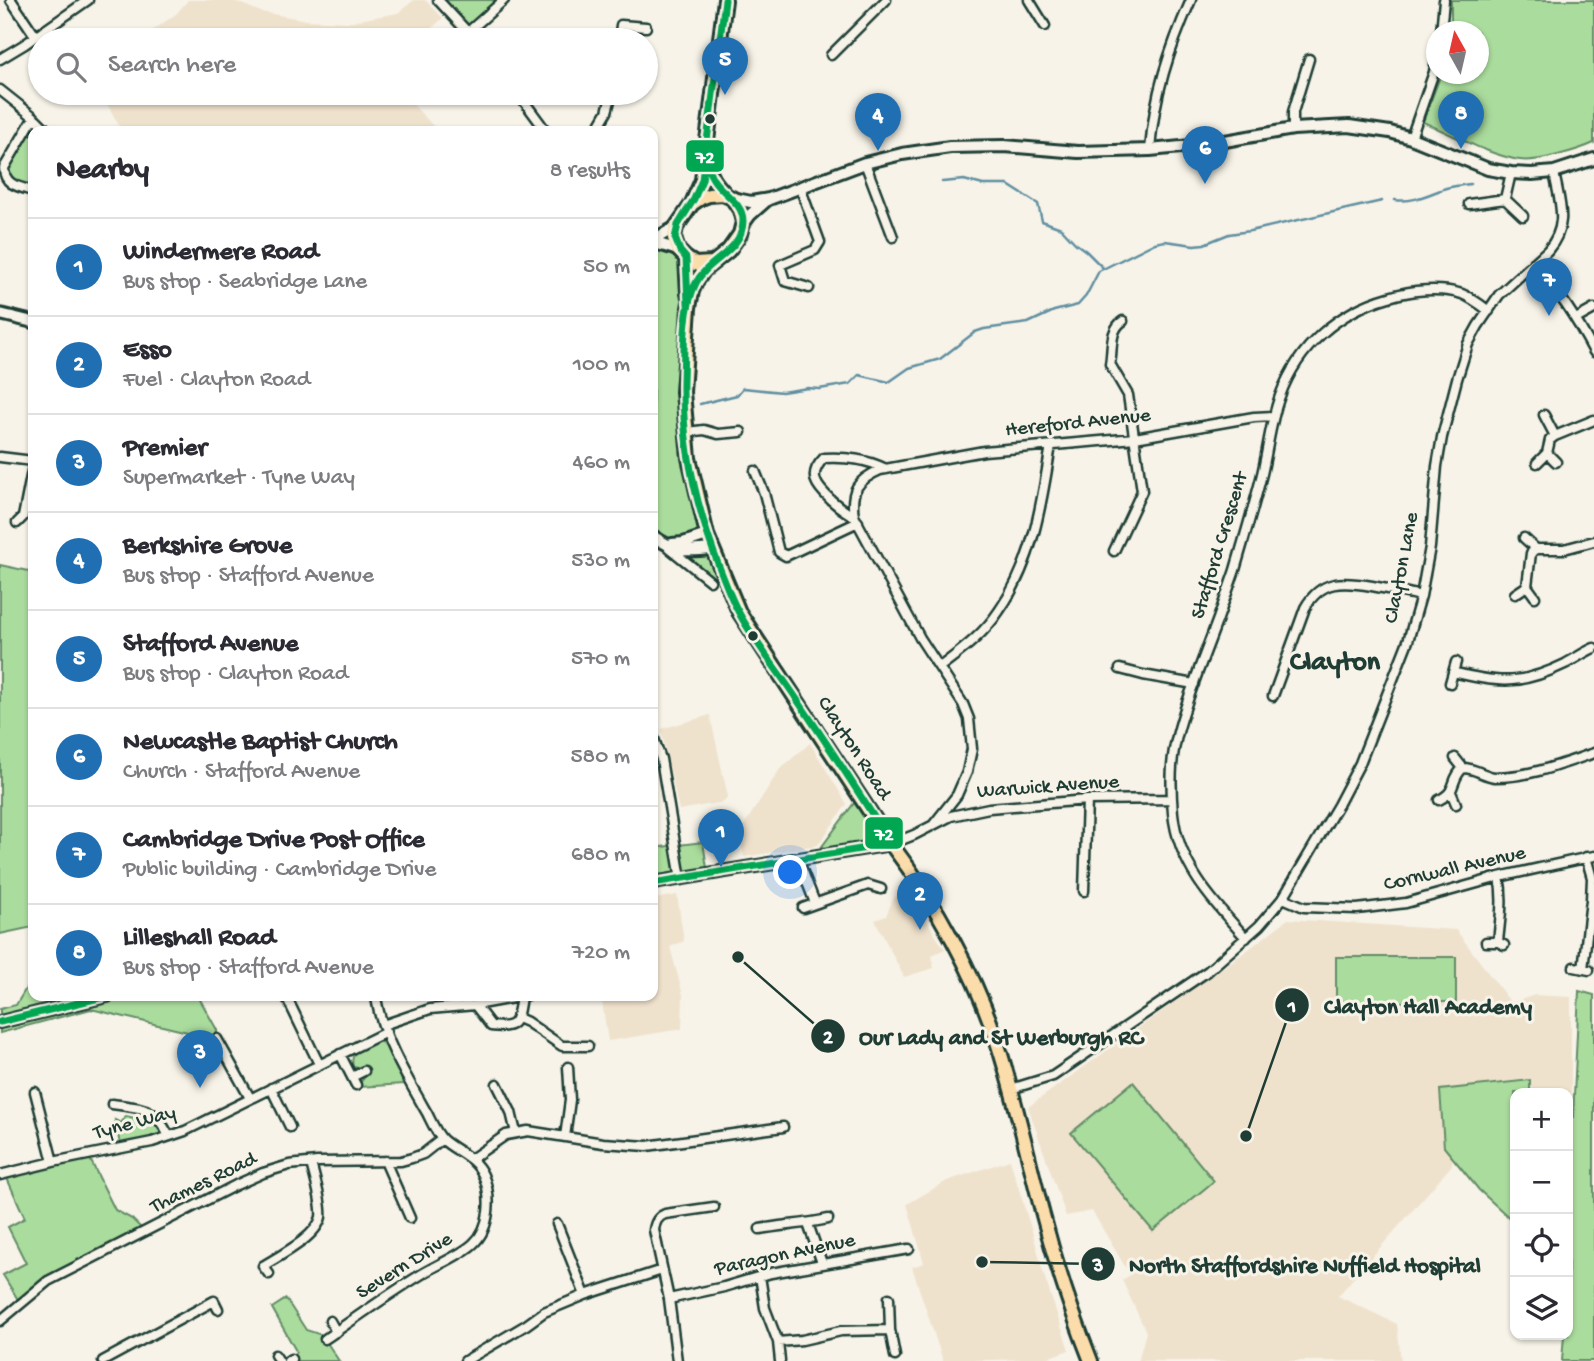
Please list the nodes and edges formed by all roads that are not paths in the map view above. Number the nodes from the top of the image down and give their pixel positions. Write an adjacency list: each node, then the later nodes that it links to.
1 (11, 0): 13 (street)
2 (88, 0): 14 (street)
3 (438, 0): 15 (street)
4 (504, 0): 16 (street)
5 (726, 0): 35 (main road)
6 (886, 0): 19 (street)
7 (1029, 0): 11 (street)
8 (1191, 0): 34 (street)
9 (1444, 0): 10 (street)
10 (1442, 21)
11 (1045, 26)
12 (646, 27): 17 (street)
13 (30, 28)
14 (49, 28)
15 (464, 28)
16 (472, 28)
17 (618, 28)
18 (28, 42): 21 (street)
19 (831, 55)
20 (1309, 59): 32 (street)
21 (0, 60)
22 (1430, 84): 33 (street)
23 (0, 90): 26 (street)
24 (527, 105): 29 (street)
25 (609, 105): 30 (street)
26 (34, 117): 27 (street); 28 (street)
27 (29, 126)
28 (43, 126)
29 (542, 126)
30 (599, 126)
31 (28, 127): 41 (street)
32 (1293, 129): 33 (street); 34 (street)
33 (1411, 138): 39 (street)
34 (1150, 150): 37 (street)
35 (706, 154): 42 (main road); 45 (main road)
36 (1594, 159): 38 (street)
37 (865, 163): 40 (street); 50 (street)
38 (1554, 172): 39 (street); 55 (street, Clayton Lane)
39 (1511, 173): 44 (street)
40 (800, 187): 43 (street); 56 (street)
41 (28, 190)
42 (730, 197): 43 (street); 45 (main road); 49 (main road)
43 (769, 199): 49 (street)
44 (1505, 200): 46 (street); 47 (street)
45 (692, 204): 48 (main road)
46 (1469, 204)
47 (1523, 216)
48 (676, 226): 51 (street); 53 (main road)
49 (742, 226): 54 (main road)
50 (893, 237)
51 (658, 239)
52 (658, 244): 53 (street)
53 (682, 254): 54 (main road); 57 (main road, Clayton Road)
54 (712, 263): 57 (main road, Clayton Road)
55 (1533, 263): 59 (street, Clayton Lane); 61 (street)
56 (809, 288)
57 (689, 308): 68 (main road, Clayton Road)
58 (1594, 309): 61 (street)
59 (1489, 311): 66 (street, Stafford Crescent); 94 (street, Clayton Lane)
60 (0, 314): 62 (street)
61 (1577, 319): 64 (street)
62 (28, 321)
63 (1123, 321): 71 (street)
64 (1594, 352)
65 (1544, 415): 70 (street)
66 (1274, 416): 71 (street, Hereford Avenue); 102 (street, Stafford Crescent)
67 (1594, 420): 70 (street)
68 (687, 432): 69 (street); 83 (main road, Clayton Road)
69 (741, 432)
70 (1555, 436): 73 (street)
71 (1135, 438): 72 (street, Hereford Avenue); 90 (street)
72 (1051, 445): 78 (street, Hereford Avenue); 98 (street)
73 (1547, 453): 76 (street); 77 (street)
74 (0, 457): 75 (street)
75 (28, 462)
76 (1556, 462)
77 (1537, 463)
78 (886, 469): 81 (street, Hereford Avenue); 81 (street, Hereford Avenue)
79 (755, 471): 81 (street)
80 (28, 490): 82 (street)
81 (856, 519): 98 (street, Hereford Avenue)
82 (17, 523)
83 (707, 535): 87 (street); 88 (main road, Clayton Road)
84 (1524, 538): 89 (street)
85 (658, 539): 87 (street)
86 (1594, 541): 89 (street)
87 (665, 544): 88 (street); 91 (street)
88 (712, 549): 116 (main road, Clayton Road)
89 (1535, 549): 92 (street)
90 (1114, 551)
91 (710, 581)
92 (1527, 586): 93 (street); 95 (street)
93 (1515, 594)
94 (1421, 596): 103 (street); 124 (street, Clayton Lane)
95 (1535, 597)
96 (1594, 648): 100 (street)
97 (1456, 662): 100 (street)
98 (940, 667): 109 (street, Hereford Avenue)
99 (1120, 669): 102 (street)
100 (1453, 672): 101 (street)
101 (1450, 683)
102 (1194, 684): 110 (street, Stafford Crescent)
103 (1273, 696)
104 (1594, 753): 107 (street)
105 (1455, 758): 107 (street)
106 (658, 765): 120 (street)
107 (1463, 768): 108 (street)
108 (1451, 792): 112 (street); 113 (street)
109 (957, 795): 114 (street); 115 (street, Hereford Avenue)
110 (1172, 799): 111 (street, Warwick Avenue); 127 (street, Stafford Crescent)
111 (1087, 800): 114 (street, Warwick Avenue); 123 (street)
112 (1439, 800)
113 (1456, 804)
114 (968, 811): 115 (street, Warwick Avenue)
115 (934, 824): 116 (street, Warwick Avenue)
116 (891, 844): 118 (street); 147 (main road, Clayton Road)
117 (1590, 856): 119 (street, Cornwall Avenue); 129 (street)
118 (799, 859): 120 (street); 125 (street)
119 (1499, 877): 124 (street, Cornwall Avenue); 128 (street)
120 (681, 879): 121 (street)
121 (658, 882)
122 (881, 889): 125 (street)
123 (1084, 891)
124 (1283, 898): 127 (street, Clayton Lane)
125 (815, 903): 126 (street)
126 (803, 908)
127 (1246, 938): 147 (street, Clayton Lane)
128 (1486, 942)
129 (1582, 969)
130 (86, 1001): 137 (street)
131 (288, 1001): 142 (street)
132 (377, 1001): 138 (street, Severn Drive)
133 (496, 1001): 135 (street, Tyne Way)
134 (522, 1001): 136 (street)
135 (475, 1005): 136 (street); 138 (street, Tyne Way)
136 (517, 1018): 140 (street)
137 (0, 1022)
138 (385, 1029): 141 (street, Tyne Way); 156 (street, Severn Drive)
139 (217, 1039): 149 (street)
140 (588, 1046)
141 (340, 1054): 142 (street, Tyne Way); 144 (street)
142 (318, 1064): 146 (street, Tyne Way)
143 (568, 1067): 155 (street)
144 (364, 1071)
145 (497, 1084): 153 (street)
146 (271, 1088): 149 (street, Tyne Way); 151 (street)
147 (1011, 1089): 188 (main road, Clayton Road)
148 (35, 1092): 159 (street)
149 (250, 1098): 154 (street, Tyne Way)
150 (112, 1104): 154 (street)
151 (290, 1127)
152 (783, 1127): 155 (street)
153 (516, 1133): 155 (street); 157 (street)
154 (169, 1136): 159 (street, Tyne Way)
155 (565, 1137)
156 (442, 1139): 157 (street, Severn Drive); 158 (street, Thames Road)
157 (471, 1159): 180 (street, Severn Drive)
158 (385, 1161): 160 (street, Thames Road); 163 (street)
159 (53, 1162): 161 (street, Tyne Way)
160 (311, 1163): 171 (street); 177 (street, Thames Road)
161 (0, 1175)
162 (714, 1207): 170 (street)
163 (410, 1218)
164 (828, 1219): 166 (street)
165 (557, 1224): 173 (street)
166 (808, 1224): 167 (street); 169 (street)
167 (760, 1229)
168 (909, 1249): 169 (street, Paragon Avenue)
169 (822, 1263): 172 (street, Paragon Avenue)
170 (662, 1269): 173 (street); 175 (street)
171 (269, 1274)
172 (760, 1276): 175 (street, Paragon Avenue); 182 (street)
173 (585, 1295): 185 (street)
174 (889, 1298): 179 (street)
175 (669, 1299): 186 (street)
176 (218, 1309): 184 (street)
177 (0, 1321)
178 (330, 1321): 180 (street)
179 (890, 1330): 182 (street); 183 (street)
180 (335, 1332): 181 (street, Severn Drive)
181 (325, 1339)
182 (778, 1342): 187 (street)
183 (895, 1356)
184 (103, 1361)
185 (465, 1361)
186 (677, 1361)
187 (780, 1361)
188 (1091, 1361)

